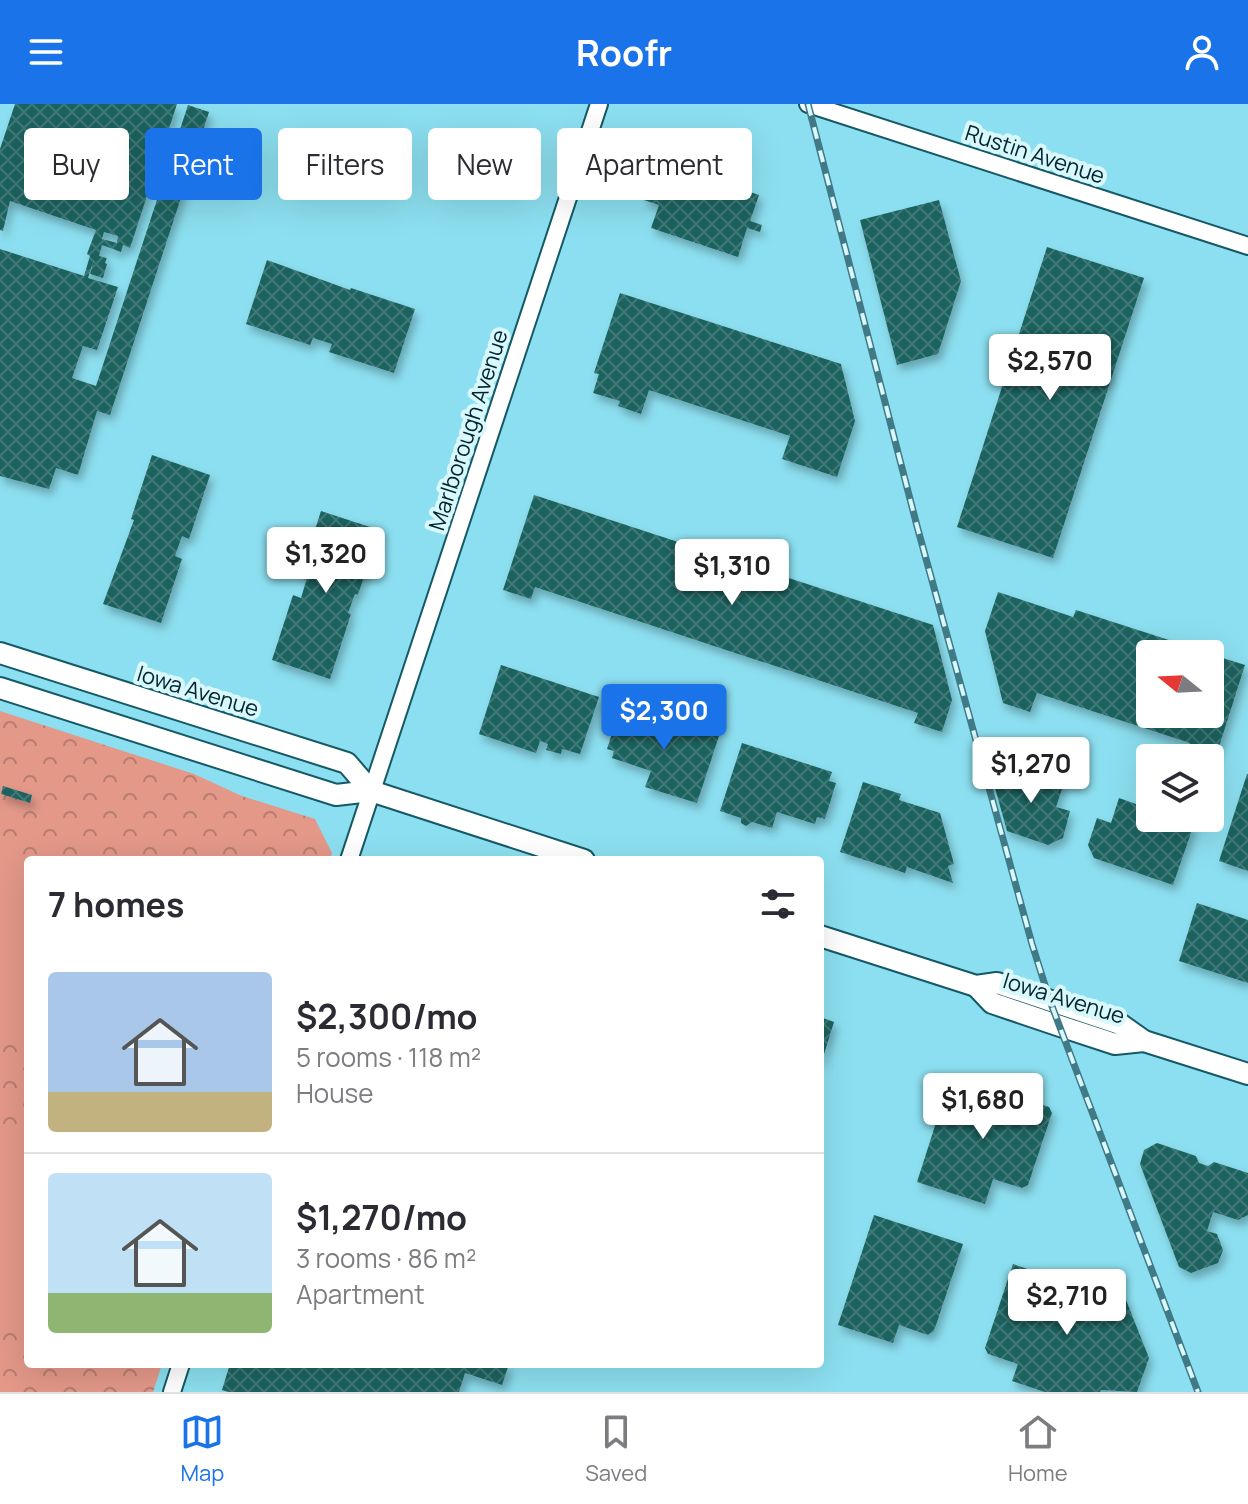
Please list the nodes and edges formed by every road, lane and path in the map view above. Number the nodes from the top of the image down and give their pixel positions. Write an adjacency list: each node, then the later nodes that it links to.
1 (599, 104): 6 (street, Marlborough Avenue)
2 (808, 104): 3 (street, Rustin Avenue)
3 (1248, 246)
4 (0, 653): 6 (main road, Iowa Avenue)
5 (0, 688): 6 (main road, Iowa Avenue)
6 (371, 791): 7 (street, Marlborough Avenue); 8 (main road, Iowa Avenue)
7 (350, 856)
8 (572, 856)
9 (824, 937): 10 (main road, Iowa Avenue)
10 (1248, 1074)
11 (180, 1368): 12 (street)
12 (172, 1392)

